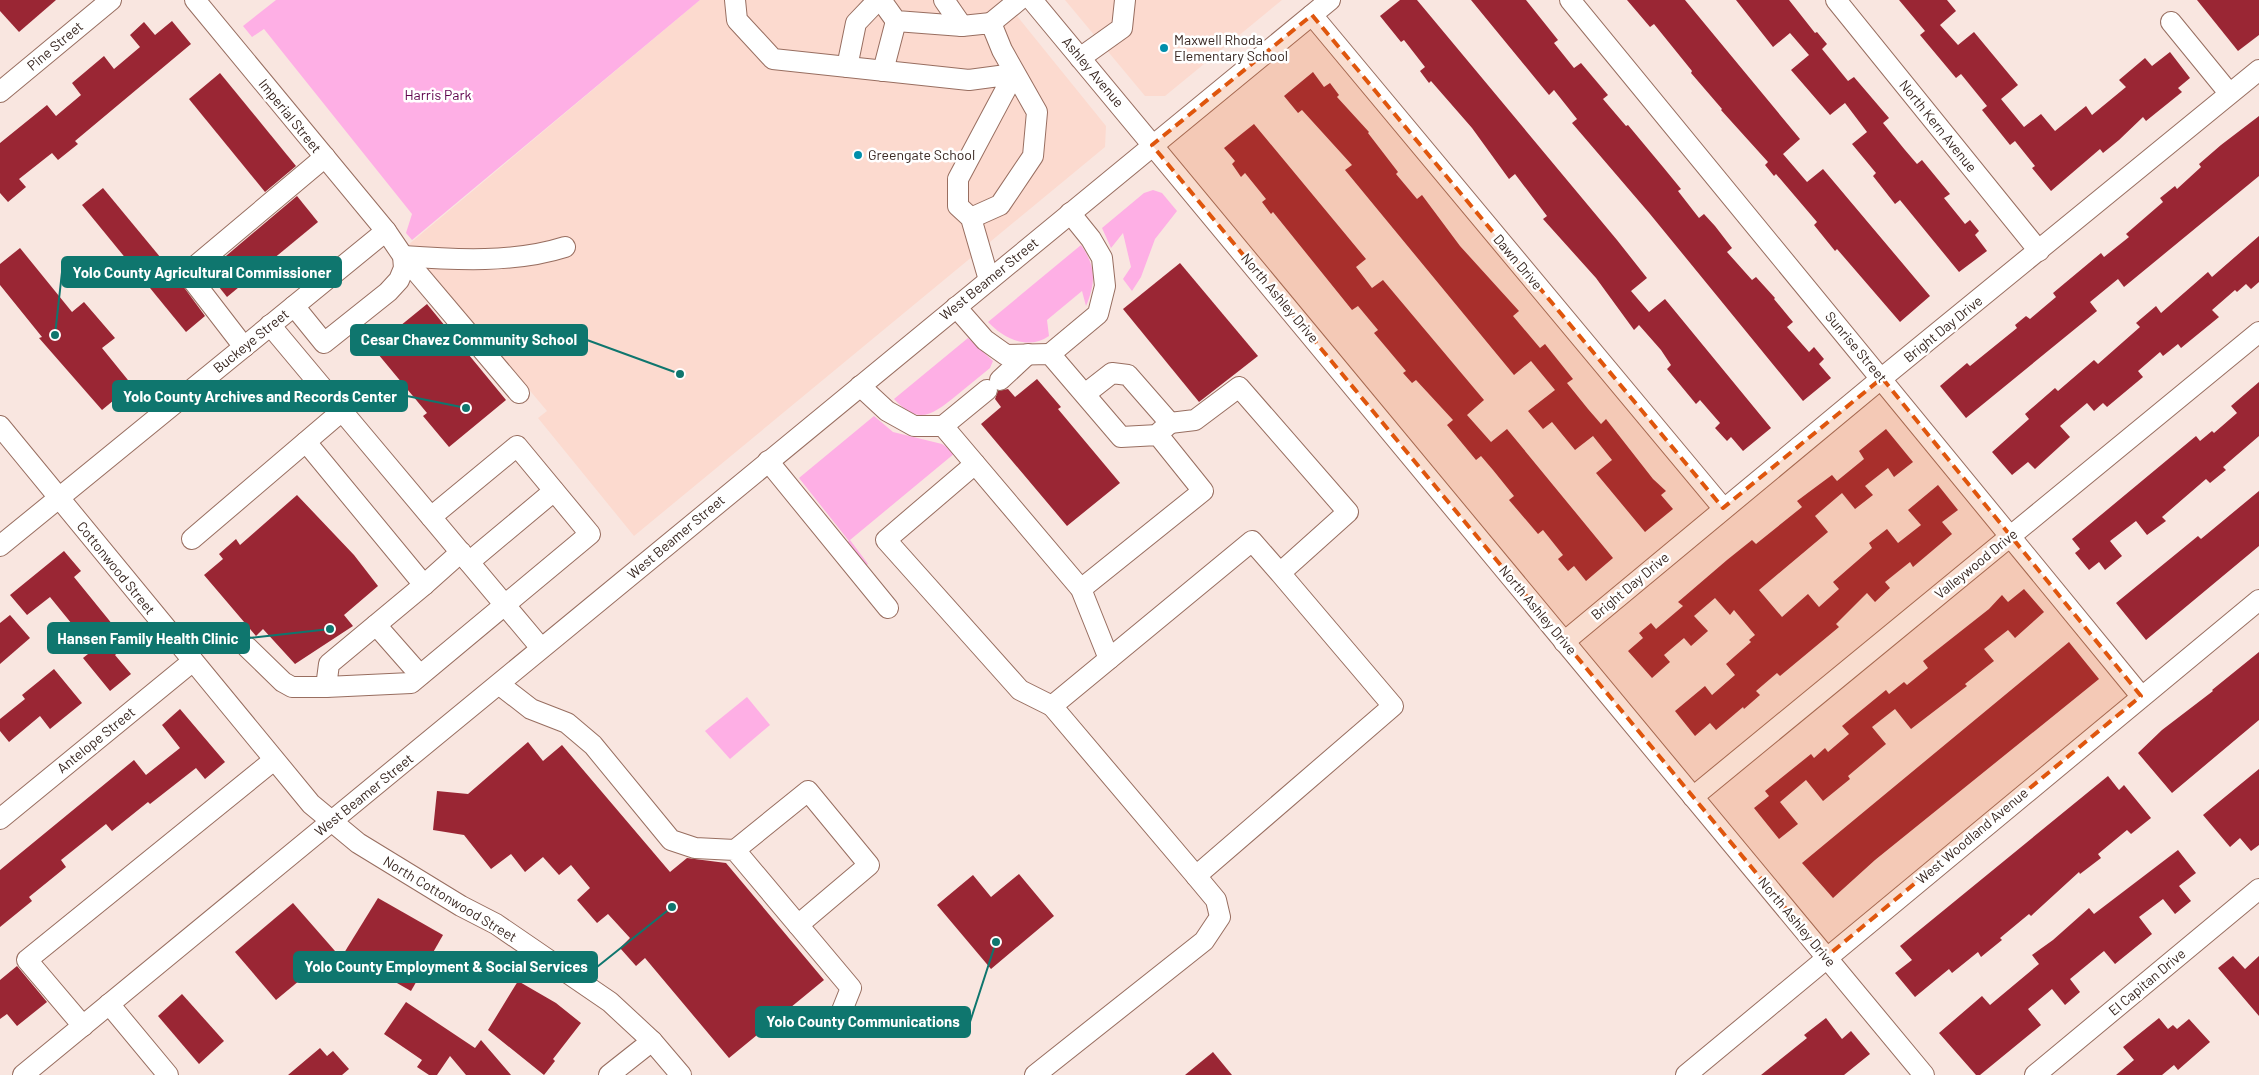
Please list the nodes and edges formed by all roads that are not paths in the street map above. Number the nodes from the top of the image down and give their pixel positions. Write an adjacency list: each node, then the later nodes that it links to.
1 (111, 0): 23 (street, Pine Street)
2 (195, 0): 26 (street, Imperial Street)
3 (735, 0): 19 (street)
4 (880, 0): 14 (street); 19 (street)
5 (944, 0): 17 (street)
6 (1019, 0): 16 (street)
7 (1032, 0): 18 (street, Ashley Avenue)
8 (1108, 0): 12 (street)
9 (1330, 0): 13 (street, West Beamer Street)
10 (1570, 0): 41 (street, Sunrise Street)
11 (1836, 0): 31 (street, North Kern Avenue)
12 (1124, 8): 18 (street)
13 (1312, 15): 25 (street, West Beamer Street); 54 (street, Dawn Drive)
14 (896, 21): 17 (street); 21 (street)
15 (2171, 22): 24 (street)
16 (991, 23): 17 (street); 22 (street)
17 (962, 26)
18 (1080, 58): 25 (street, Ashley Avenue)
19 (847, 68): 21 (street)
20 (2259, 70): 24 (street, Bright Day Drive)
21 (883, 71): 22 (street)
22 (1014, 74): 28 (street); 28 (street)
23 (0, 91)
24 (2229, 93): 31 (street, Bright Day Drive)
25 (1152, 145): 27 (street, West Beamer Street); 67 (street, North Ashley Drive)
26 (325, 157): 29 (street, Imperial Street); 38 (street)
27 (1070, 213): 33 (street, West Beamer Street); 40 (street)
28 (971, 218): 33 (street)
29 (386, 231): 32 (street, Imperial Street); 34 (street, Buckeye Street)
30 (565, 247): 32 (street)
31 (2039, 251): 41 (street, Bright Day Drive)
32 (403, 256): 34 (street); 43 (street, Imperial Street)
33 (988, 280): 35 (street, West Beamer Street)
34 (294, 306): 36 (street, Buckeye Street)
35 (956, 307): 39 (street); 42 (street, West Beamer Street)
36 (270, 325): 38 (street, Buckeye Street); 45 (street)
37 (2259, 332): 56 (street, Valleywood Drive)
38 (244, 346): 53 (street, Buckeye Street)
39 (1028, 354): 40 (street); 47 (street)
40 (1050, 354): 44 (street)
41 (1882, 378): 54 (street, Bright Day Drive); 56 (street, Sunrise Street)
42 (860, 386): 47 (street); 50 (street, West Beamer Street)
43 (518, 393)
44 (1085, 394): 48 (street); 48 (street)
45 (342, 412): 49 (street); 55 (street)
46 (0, 426): 53 (street, Cottonwood Street)
47 (943, 426): 51 (street)
48 (1164, 429): 60 (street); 62 (street)
49 (306, 442): 57 (street); 61 (street)
50 (768, 462): 65 (street); 69 (street, West Beamer Street)
51 (975, 464): 62 (street); 76 (street)
52 (554, 491): 55 (street); 59 (street); 64 (street)
53 (59, 498): 58 (street, Buckeye Street); 71 (street, Cottonwood Street)
54 (1724, 508): 67 (street, Bright Day Drive)
55 (431, 517): 59 (street)
56 (2011, 535): 75 (street, Sunrise Street); 78 (street, Valleywood Drive)
57 (192, 539)
58 (0, 546)
59 (465, 557): 61 (street); 64 (street)
60 (1280, 573): 70 (street); 82 (street)
61 (424, 585): 66 (street)
62 (1081, 589): 70 (street)
63 (2259, 600): 75 (street, West Woodland Avenue)
64 (505, 605): 69 (street); 72 (street)
65 (888, 608)
66 (376, 624): 72 (street); 74 (street)
67 (1564, 642): 78 (street, North Ashley Drive)
68 (247, 647): 74 (street)
69 (542, 648): 73 (street, West Beamer Street)
70 (1109, 659): 76 (street)
71 (193, 661): 77 (street, Cottonwood Street); 79 (street, Antelope Street)
72 (420, 675): 74 (street)
73 (500, 685): 80 (street, West Beamer Street); 81 (street)
74 (326, 687)
75 (2141, 696): 85 (street, West Woodland Avenue)
76 (1052, 706): 82 (street)
77 (274, 760): 80 (street, Cottonwood Street); 88 (street)
78 (1693, 797): 85 (street, North Ashley Drive)
79 (0, 819)
80 (332, 821): 86 (street, West Beamer Street); 89 (street, North Cottonwood Street)
81 (735, 850): 84 (street); 84 (street)
82 (1196, 876): 94 (street)
83 (2259, 889): 97 (street, El Capitan Drive)
84 (798, 925): 87 (street)
85 (1826, 957): 95 (street, West Woodland Avenue); 96 (street, North Ashley Drive)
86 (109, 1004): 88 (street, West Beamer Street); 91 (street)
87 (842, 1014)
88 (83, 1026): 90 (street, West Beamer Street)
89 (652, 1041): 92 (street); 93 (street, North Cottonwood Street)
90 (23, 1075)
91 (168, 1075)
92 (609, 1075)
93 (681, 1075)
94 (1035, 1075)
95 (1686, 1075)
96 (1924, 1075)
97 (2035, 1075)

